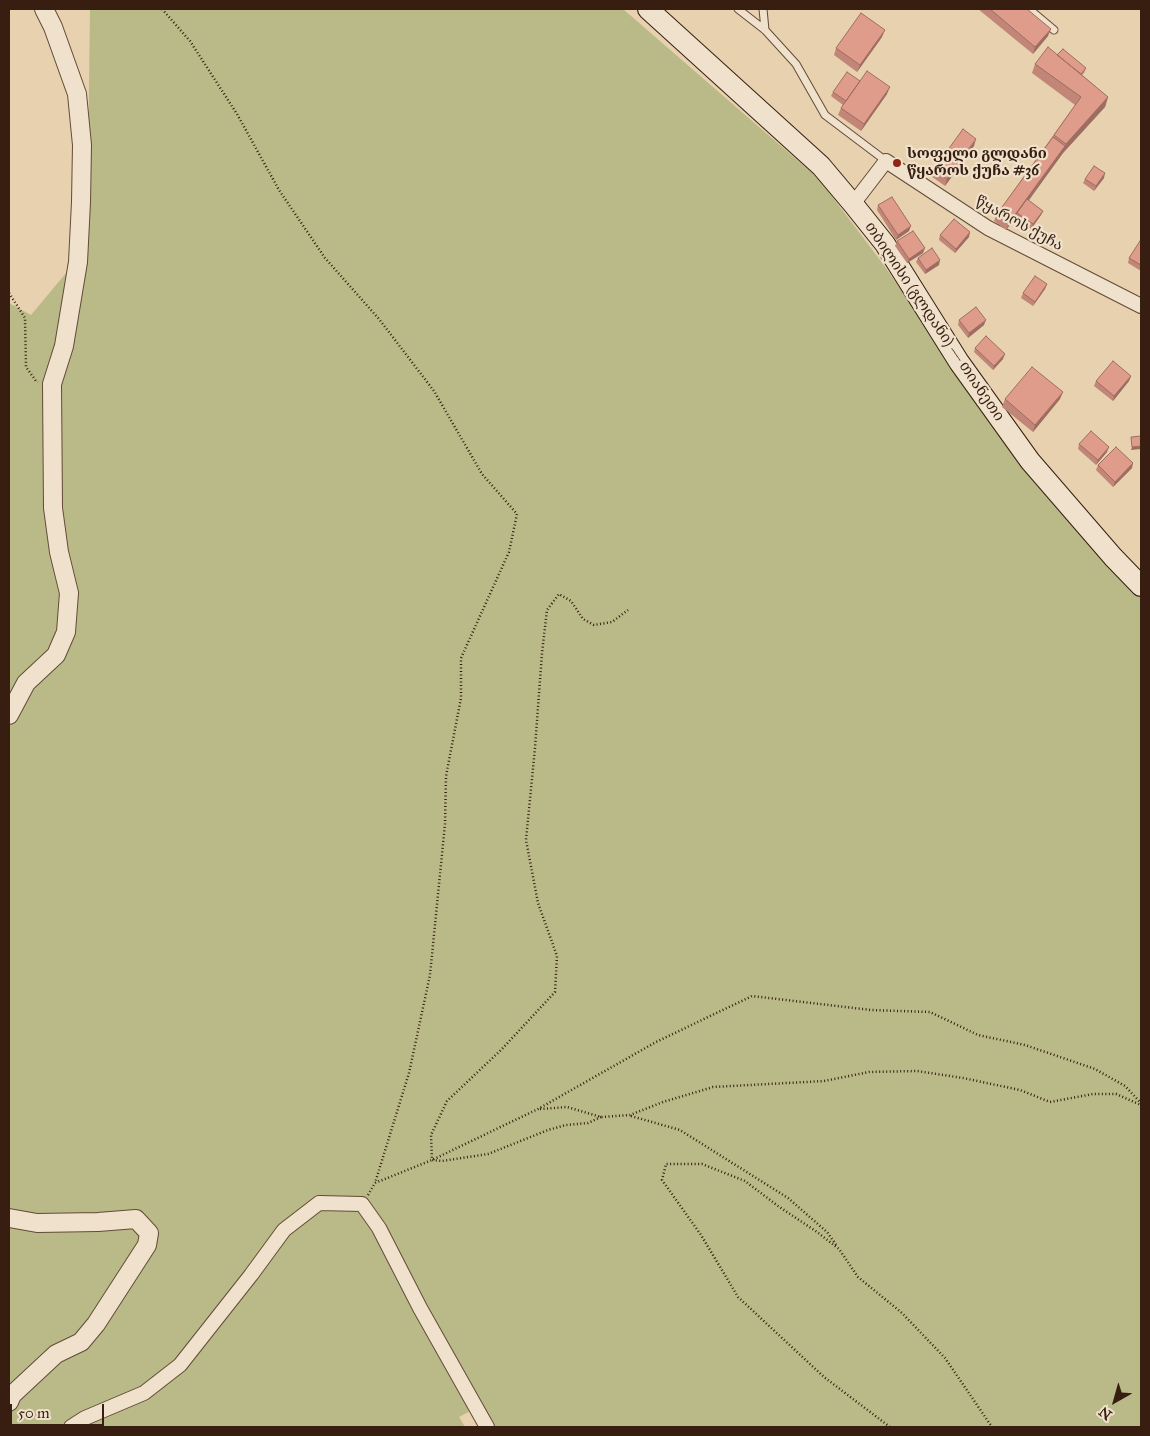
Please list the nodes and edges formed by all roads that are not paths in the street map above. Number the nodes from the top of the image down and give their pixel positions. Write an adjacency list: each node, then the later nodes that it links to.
1 (44, 9): 12 (street)
2 (648, 9): 9 (main road, თბილისი (გლდანი) — თიანეთი)
3 (738, 9): 6 (lane, წყაროს ქუჩა)
4 (762, 9): 6 (lane)
5 (1029, 9): 7 (lane)
6 (765, 30): 8 (lane, წყაროს ქუჩა)
7 (1054, 30)
8 (886, 161): 9 (street); 10 (street, წყაროს ქუჩა)
9 (853, 204): 11 (main road, თბილისი (გლდანი) — თიანეთი)
10 (1141, 306)
11 (1141, 586)
12 (9, 715)
13 (9, 1218): 14 (street)
14 (9, 1402)
15 (71, 1427): 16 (street)
16 (487, 1427)

